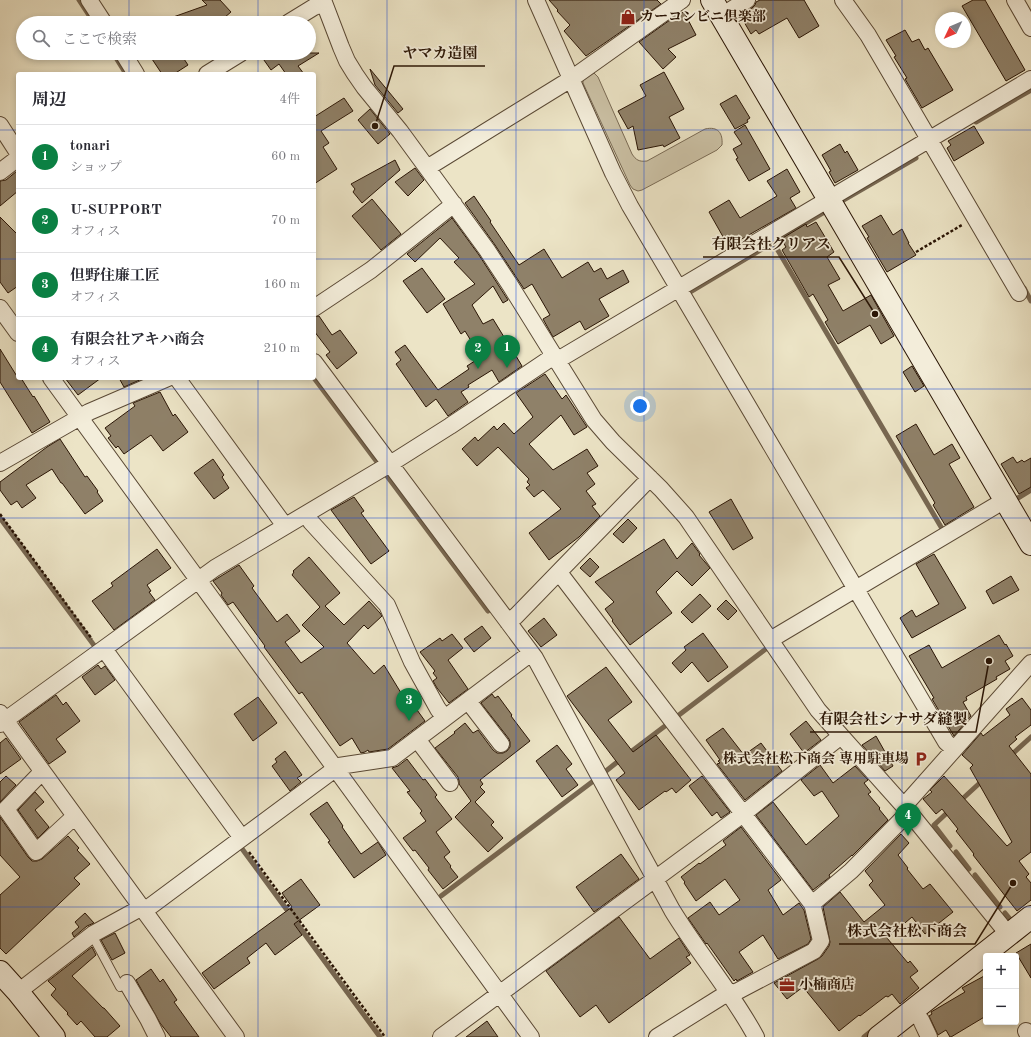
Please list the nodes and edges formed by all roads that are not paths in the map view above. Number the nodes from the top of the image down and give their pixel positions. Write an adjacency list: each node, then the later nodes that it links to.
1 (90, 0): 9 (street)
2 (536, 0): 17 (street)
3 (682, 0): 17 (street)
4 (747, 0): 8 (street)
5 (844, 0): 19 (street)
6 (1015, 0): 11 (street)
7 (324, 1): 10 (street); 22 (street)
8 (716, 8): 24 (street)
9 (100, 16)
10 (299, 16)
11 (1031, 28)
12 (127, 60): 14 (street)
13 (230, 60): 15 (street)
14 (135, 72)
15 (210, 72)
16 (1031, 79): 19 (street)
17 (571, 80): 22 (street); 26 (street)
18 (0, 125): 20 (street)
19 (929, 140): 24 (street); 27 (street)
20 (16, 150)
21 (16, 160): 23 (street)
22 (427, 168): 25 (street)
23 (0, 172)
24 (828, 199): 26 (street); 40 (street)
25 (454, 204): 28 (street); 31 (street)
26 (679, 288): 31 (street); 46 (street)
27 (1019, 293)
28 (316, 307)
29 (0, 308): 30 (street)
30 (16, 330)
31 (555, 358): 38 (street); 39 (street)
32 (316, 365): 38 (street)
33 (52, 380): 36 (street)
34 (163, 380): 36 (street)
35 (178, 380): 42 (street)
36 (80, 418): 37 (street); 45 (street)
37 (0, 463)
38 (390, 464): 41 (street); 47 (street)
39 (650, 478): 44 (street); 48 (street)
40 (1005, 500): 43 (street); 46 (street)
41 (306, 514): 42 (street); 53 (street)
42 (285, 526): 45 (street)
43 (1031, 544)
44 (558, 573): 47 (street); 63 (street)
45 (198, 580): 49 (street); 59 (street)
46 (856, 589): 48 (street); 58 (street)
47 (508, 622): 50 (street)
48 (770, 640): 55 (street)
49 (102, 650): 54 (street); 65 (street)
50 (531, 653): 52 (street); 66 (street)
51 (1031, 663): 58 (street)
52 (468, 701): 53 (street); 57 (street)
53 (445, 718): 56 (street)
54 (2, 719): 60 (street)
55 (840, 736): 62 (street); 63 (street)
56 (417, 739): 59 (street); 61 (street)
57 (501, 744)
58 (954, 749): 62 (street)
59 (336, 769): 65 (street); 75 (street)
60 (43, 773): 64 (street); 64 (street)
61 (450, 782)
62 (906, 809): 67 (street); 70 (street)
63 (743, 814): 66 (street); 67 (street)
64 (75, 816): 68 (street)
65 (241, 839): 68 (street)
66 (655, 879): 75 (street); 76 (street)
67 (812, 904): 76 (street)
68 (143, 909): 71 (street); 80 (street)
69 (1031, 916): 70 (street)
70 (1008, 934): 77 (street)
71 (92, 935): 73 (lane); 74 (street)
72 (0, 972): 74 (street)
73 (127, 983): 79 (street)
74 (18, 992): 78 (street)
75 (500, 994): 81 (street); 82 (street)
76 (730, 994): 83 (street); 84 (street)
77 (913, 1010): 85 (street); 86 (street)
78 (54, 1037)
79 (157, 1037)
80 (236, 1037)
81 (441, 1037)
82 (531, 1037)
83 (657, 1037)
84 (756, 1037)
85 (879, 1037)
86 (929, 1037)

